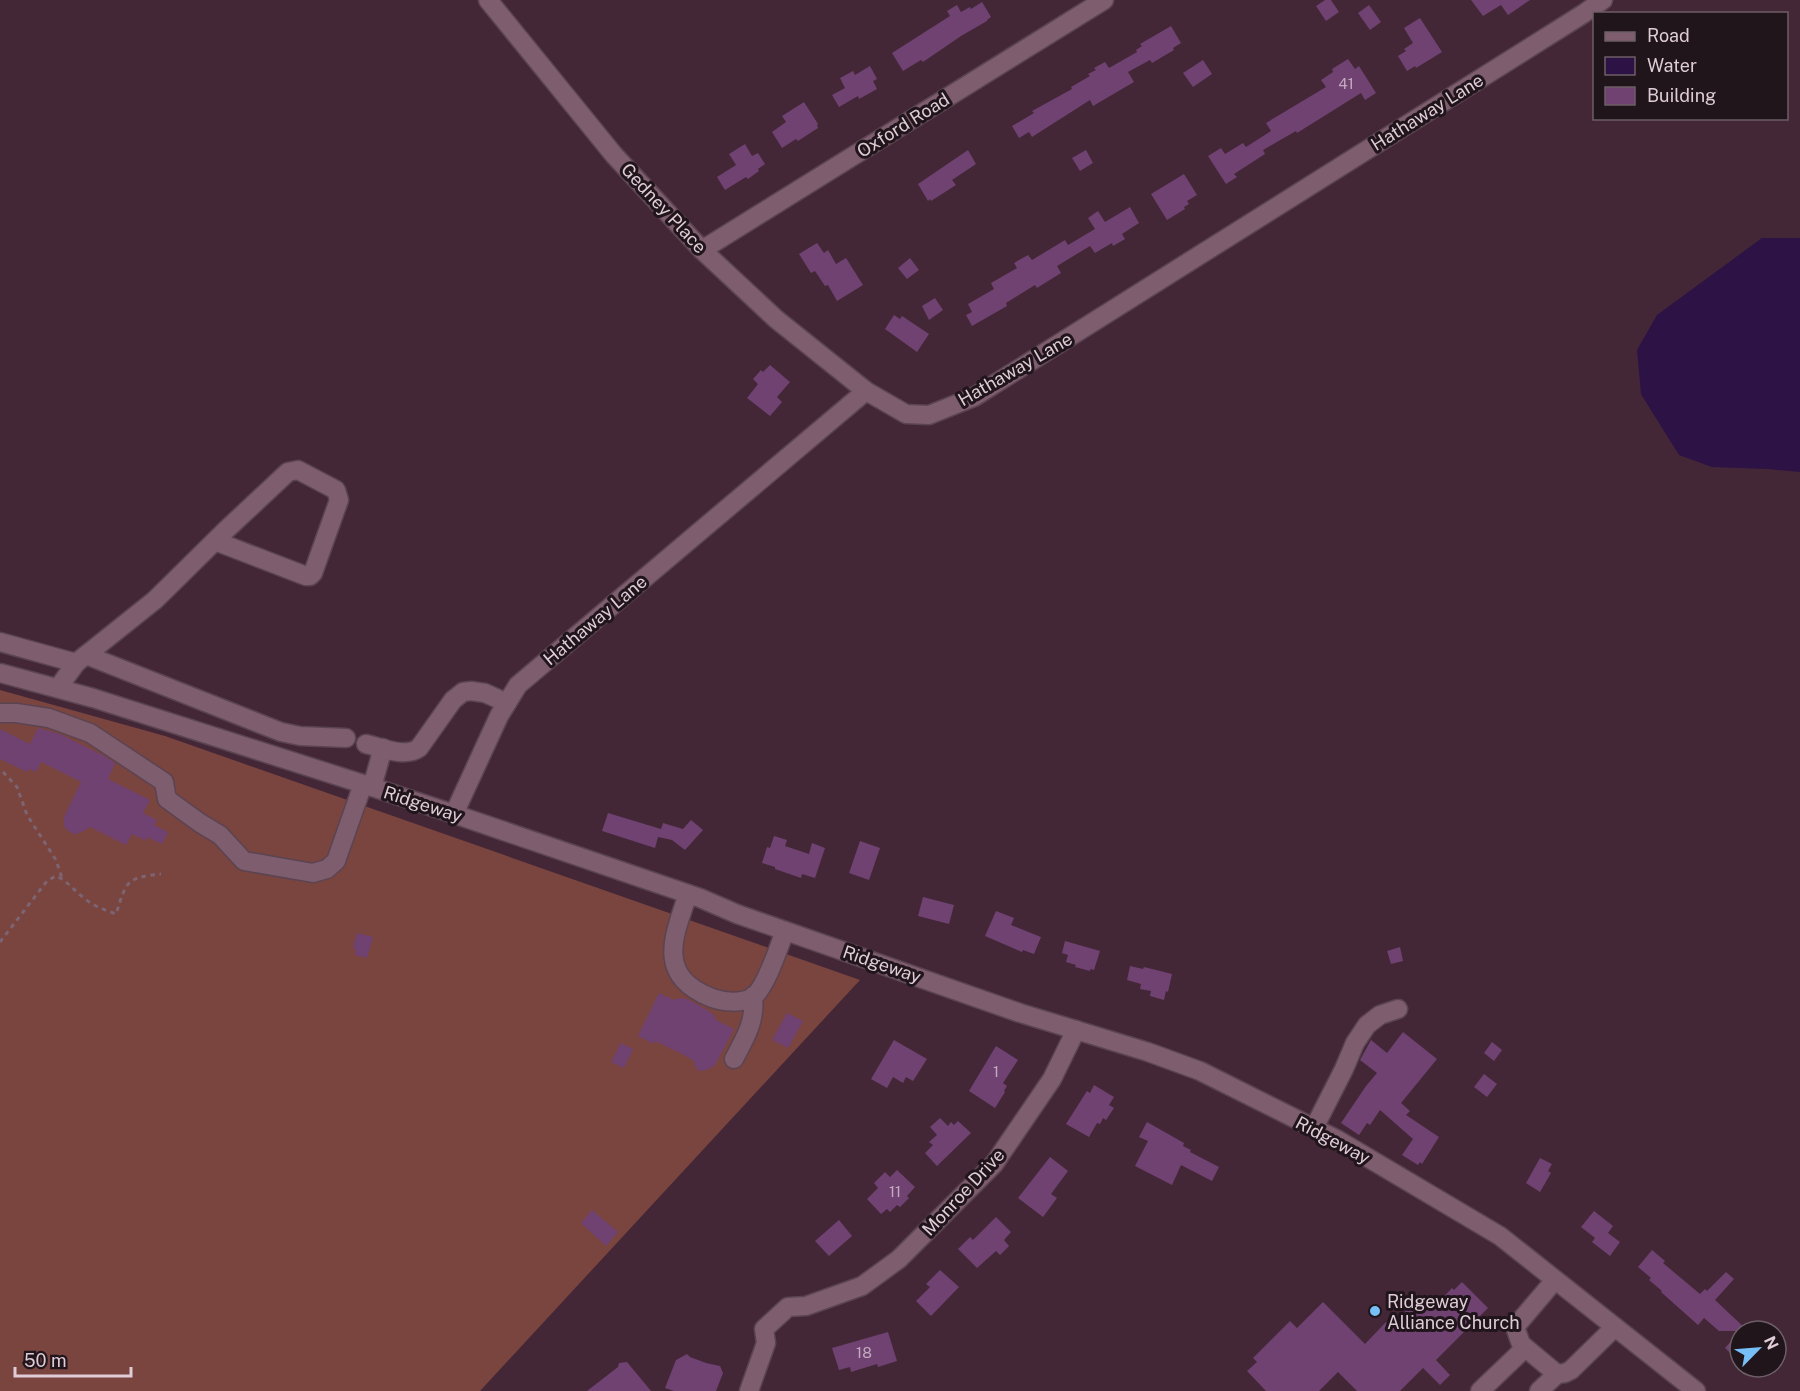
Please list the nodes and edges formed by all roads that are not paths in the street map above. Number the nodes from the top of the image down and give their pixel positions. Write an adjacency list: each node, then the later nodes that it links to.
1 (488, 0): 5 (street, Gedney Place)
2 (1104, 0): 5 (street, Oxford Road)
3 (1603, 0): 4 (street, Hathaway Lane)
4 (1579, 7): 6 (street, Hathaway Lane)
5 (702, 250): 6 (street, Gedney Place)
6 (866, 391): 13 (street, Hathaway Lane)
7 (215, 541): 7 (street); 9 (street)
8 (0, 642): 9 (street)
9 (81, 659): 11 (street); 12 (street)
10 (0, 673): 11 (street, Ridgeway)
11 (58, 688): 15 (street, Ridgeway)
12 (196, 698): 15 (street); 16 (street)
13 (507, 703): 17 (street); 18 (street, Hathaway Lane)
14 (0, 713): 17 (street)
15 (185, 727): 17 (street, Ridgeway)
16 (346, 738)
17 (367, 786): 18 (street, Ridgeway)
18 (454, 814): 19 (street, Ridgeway)
19 (688, 894): 20 (street, Ridgeway); 21 (street)
20 (785, 931): 21 (street); 23 (street, Ridgeway)
21 (753, 996): 24 (street)
22 (1398, 1009): 25 (street)
23 (1076, 1030): 25 (street, Ridgeway); 30 (street, Monroe Drive)
24 (734, 1059)
25 (1314, 1128): 26 (street, Ridgeway)
26 (1555, 1280): 27 (street, Ridgeway); 28 (street)
27 (1615, 1327): 29 (street); 33 (street, Ridgeway)
28 (1525, 1348): 29 (street); 31 (street)
29 (1561, 1373): 32 (street)
30 (749, 1391)
31 (1480, 1391)
32 (1539, 1391)
33 (1696, 1391)

